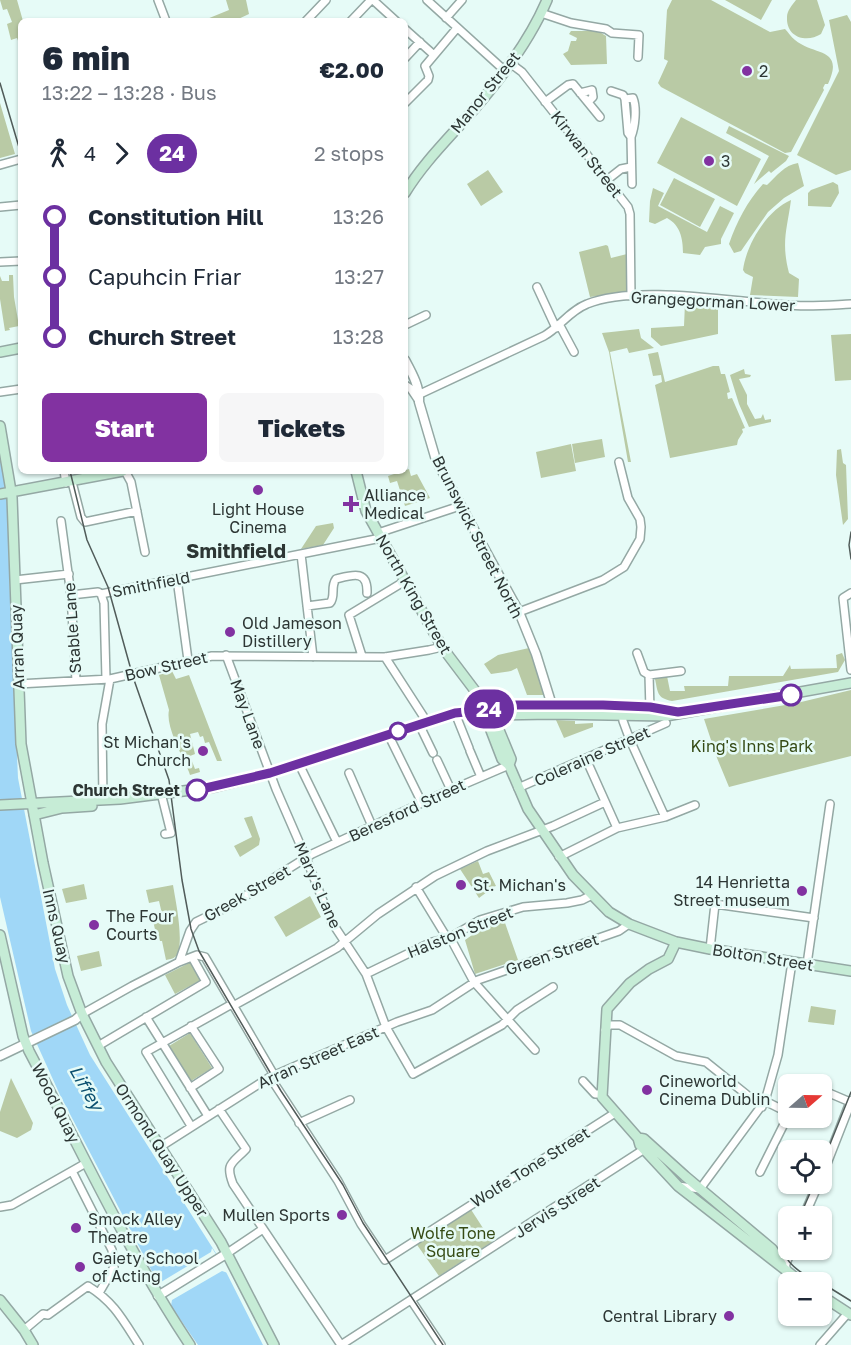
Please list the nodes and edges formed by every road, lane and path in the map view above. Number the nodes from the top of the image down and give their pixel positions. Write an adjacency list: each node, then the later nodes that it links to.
1 (158, 0): 8 (street)
2 (326, 0): 9 (street)
3 (372, 0): 10 (street); 11 (street)
4 (427, 0): 12 (street, Kirwan Street)
5 (462, 0): 12 (street)
6 (547, 0): 7 (main road, Manor Street)
7 (541, 13): 18 (street); 19 (main road, Manor Street)
8 (165, 18)
9 (309, 18)
10 (354, 18)
11 (393, 18)
12 (446, 18): 13 (street, Kirwan Street)
13 (457, 28): 17 (street); 19 (street, Kirwan Street)
14 (408, 32): 15 (street)
15 (420, 42): 16 (street); 17 (street)
16 (408, 55)
17 (434, 55): 21 (street)
18 (638, 57)
19 (507, 66): 22 (street, Kirwan Street); 29 (main road, Manor Street)
20 (611, 91): 26 (street)
21 (408, 101)
22 (545, 102): 23 (street); 27 (street, Kirwan Street)
23 (600, 117)
24 (18, 160): 25 (street)
25 (0, 165)
26 (631, 167): 27 (street); 28 (street)
27 (607, 180): 35 (street, Kirwan Street)
28 (632, 184)
29 (408, 188)
30 (18, 205): 31 (street)
31 (0, 207)
32 (18, 261): 33 (street)
33 (2, 262)
34 (537, 287): 39 (street)
35 (631, 296): 36 (street, Grangegorman Lower); 39 (street, Grangegorman Lower)
36 (851, 304)
37 (426, 315): 38 (street)
38 (408, 324)
39 (558, 326): 42 (street); 47 (street, Grangegorman Lower)
40 (18, 349): 41 (main road)
41 (0, 352)
42 (574, 352)
43 (408, 368): 47 (street, Brunswick Street North)
44 (408, 387): 47 (street)
45 (18, 389): 46 (street)
46 (0, 392)
47 (420, 398): 56 (street, Brunswick Street North)
48 (0, 426): 55 (main road, Arran Quay)
49 (619, 462): 71 (street)
50 (65, 474): 54 (street)
51 (109, 474): 54 (main road)
52 (126, 474): 57 (street)
53 (357, 474): 59 (main road, North King Street)
54 (69, 482): 55 (main road); 57 (street)
55 (7, 493): 64 (main road, Arran Quay)
56 (460, 506): 59 (street, Smithfield); 71 (street, Brunswick Street North)
57 (136, 511): 60 (street)
58 (61, 521): 62 (street, Stable Lane)
59 (380, 535): 61 (street, Smithfield); 65 (main road, North King Street)
60 (145, 552)
61 (301, 554): 63 (street, Smithfield); 70 (street)
62 (69, 574): 64 (street); 69 (street, Stable Lane)
63 (177, 579): 68 (street, Smithfield); 78 (street)
64 (15, 580): 85 (main road, Arran Quay)
65 (405, 580): 72 (main road, North King Street); 75 (street)
66 (367, 593): 70 (street)
67 (851, 593): 79 (street)
68 (101, 594): 69 (street, Smithfield); 82 (street)
69 (71, 595): 83 (street, Stable Lane)
70 (307, 606): 76 (street)
71 (519, 612): 86 (street, Brunswick Street North)
72 (442, 647): 77 (street, Bow Street); 87 (main road, North King Street)
73 (637, 653): 81 (street)
74 (226, 655): 76 (street, Bow Street); 78 (street, Bow Street); 100 (street, May Lane)
75 (362, 656): 76 (street, Bow Street); 77 (street, Bow Street)
76 (313, 657)
77 (385, 657): 92 (street)
78 (189, 660): 82 (street, Bow Street)
79 (851, 670)
80 (681, 671): 81 (street)
81 (649, 675): 89 (street)
82 (108, 679): 83 (street, Bow Street); 106 (street)
83 (76, 681): 85 (street, Bow Street)
84 (851, 683): 89 (main road)
85 (18, 684): 107 (main road, Arran Quay)
86 (551, 709): 87 (main road); 88 (main road); 91 (main road)
87 (487, 710): 90 (main road); 91 (main road); 95 (main road, North King Street); 99 (main road, North King Street)
88 (622, 711): 89 (main road); 96 (street)
89 (650, 712)
90 (455, 713): 92 (main road); 102 (street)
91 (521, 715): 95 (main road)
92 (423, 723): 94 (main road); 104 (street)
93 (666, 723): 96 (street, Coleraine Street)
94 (388, 734): 98 (main road); 108 (street)
95 (501, 734): 99 (main road, North King Street)
96 (630, 740): 97 (street, Coleraine Street); 114 (street)
97 (586, 759): 103 (street, Coleraine Street); 109 (street)
98 (299, 764): 100 (main road); 119 (street)
99 (508, 765): 102 (street, Beresford Street); 103 (main road, North King Street)
100 (270, 773): 105 (main road); 121 (street, Mary's Lane)
101 (349, 773): 115 (street)
102 (480, 777): 104 (street, Beresford Street)
103 (518, 788): 117 (main road, North King Street)
104 (451, 790): 108 (street, Beresford Street)
105 (160, 793): 106 (main road); 118 (street)
106 (102, 800): 107 (main road); 113 (main road)
107 (27, 802): 111 (main road); 113 (main road, Inns Quay)
108 (422, 802): 115 (street, Beresford Street)
109 (605, 802): 116 (street); 117 (street)
110 (830, 804): 124 (street)
111 (0, 805)
112 (695, 806): 114 (street)
113 (34, 815): 140 (main road, Inns Quay)
114 (665, 817): 116 (street)
115 (372, 826): 119 (street, Beresford Street)
116 (617, 828): 120 (street)
117 (542, 830): 120 (main road, North King Street); 122 (street)
118 (165, 834)
119 (338, 842): 121 (street, Beresford Street)
120 (559, 857): 123 (main road, North King Street)
121 (306, 858): 128 (street, Mary's Lane); 132 (street, Greek Street)
122 (416, 887): 127 (street); 128 (street)
123 (592, 895): 125 (main road, North King Street); 127 (street, Halston Street)
124 (814, 918): 130 (street); 134 (street)
125 (628, 924): 129 (main road, North King Street); 137 (street, Green Street)
126 (0, 935): 147 (main road, Wood Quay)
127 (449, 938): 136 (street, Halston Street); 137 (street)
128 (344, 942): 136 (street, Mary's Lane); 139 (street)
129 (676, 942): 130 (main road, Bolton Street); 145 (main road)
130 (710, 950): 133 (main road, Bolton Street)
131 (196, 956): 132 (street); 139 (street); 141 (street)
132 (179, 962): 140 (street)
133 (792, 962): 134 (main road, Bolton Street); 158 (street)
134 (807, 964): 135 (main road, Bolton Street)
135 (851, 971)
136 (366, 974): 144 (street, Mary's Lane)
137 (474, 982): 142 (street); 144 (street, Green Street)
138 (553, 987): 142 (street)
139 (232, 1005): 143 (street); 151 (street)
140 (82, 1014): 147 (street); 148 (main road, Inns Quay)
141 (146, 1017): 146 (street); 148 (street)
142 (507, 1020): 144 (street, Mary's Lane); 149 (street)
143 (191, 1026): 146 (street); 153 (street)
144 (386, 1027): 151 (street, Arran Street East)
145 (605, 1030): 154 (main road); 158 (street)
146 (162, 1042): 153 (street); 164 (street)
147 (25, 1043): 150 (street); 169 (main road, Wood Quay)
148 (98, 1046): 166 (main road, Ormond Quay Upper)
149 (535, 1050)
150 (0, 1056)
151 (272, 1076): 159 (street, Arran Street East); 163 (street)
152 (583, 1081): 154 (street)
153 (190, 1088): 162 (street)
154 (602, 1094): 161 (main road)
155 (832, 1094): 157 (street)
156 (350, 1100): 163 (street)
157 (851, 1102): 168 (street)
158 (764, 1104): 160 (street); 173 (street)
159 (219, 1109): 162 (street, Arran Street East); 175 (street)
160 (778, 1110)
161 (615, 1113): 163 (street, Wolfe Tone Street); 167 (main road)
162 (208, 1116): 164 (street, Arran Street East)
163 (299, 1123)
164 (192, 1126): 166 (street, Arran Street East)
165 (782, 1128): 171 (street)
166 (160, 1147): 176 (main road, Ormond Quay Upper)
167 (647, 1147): 172 (main road); 173 (main road); 182 (street, Jervis Street)
168 (832, 1150)
169 (86, 1163): 170 (street); 180 (main road, Wood Quay)
170 (72, 1171): 174 (street); 179 (street)
171 (760, 1172)
172 (678, 1186): 173 (street); 178 (main road)
173 (700, 1189): 178 (main road)
174 (0, 1207)
175 (263, 1229): 176 (street); 190 (street)
176 (223, 1256): 180 (street); 189 (main road, Ormond Quay Upper)
177 (787, 1260): 178 (street)
178 (787, 1272)
179 (99, 1293): 185 (street); 187 (street)
180 (161, 1294): 188 (main road, Wood Quay)
181 (0, 1300): 185 (main road)
182 (411, 1300): 190 (street, Jervis Street); 191 (street)
183 (832, 1303): 184 (main road)
184 (849, 1314): 192 (street)
185 (24, 1330): 186 (main road)
186 (30, 1344)
187 (139, 1345)
188 (190, 1345)
189 (274, 1345)
190 (341, 1345)
191 (441, 1345)
192 (820, 1345)

